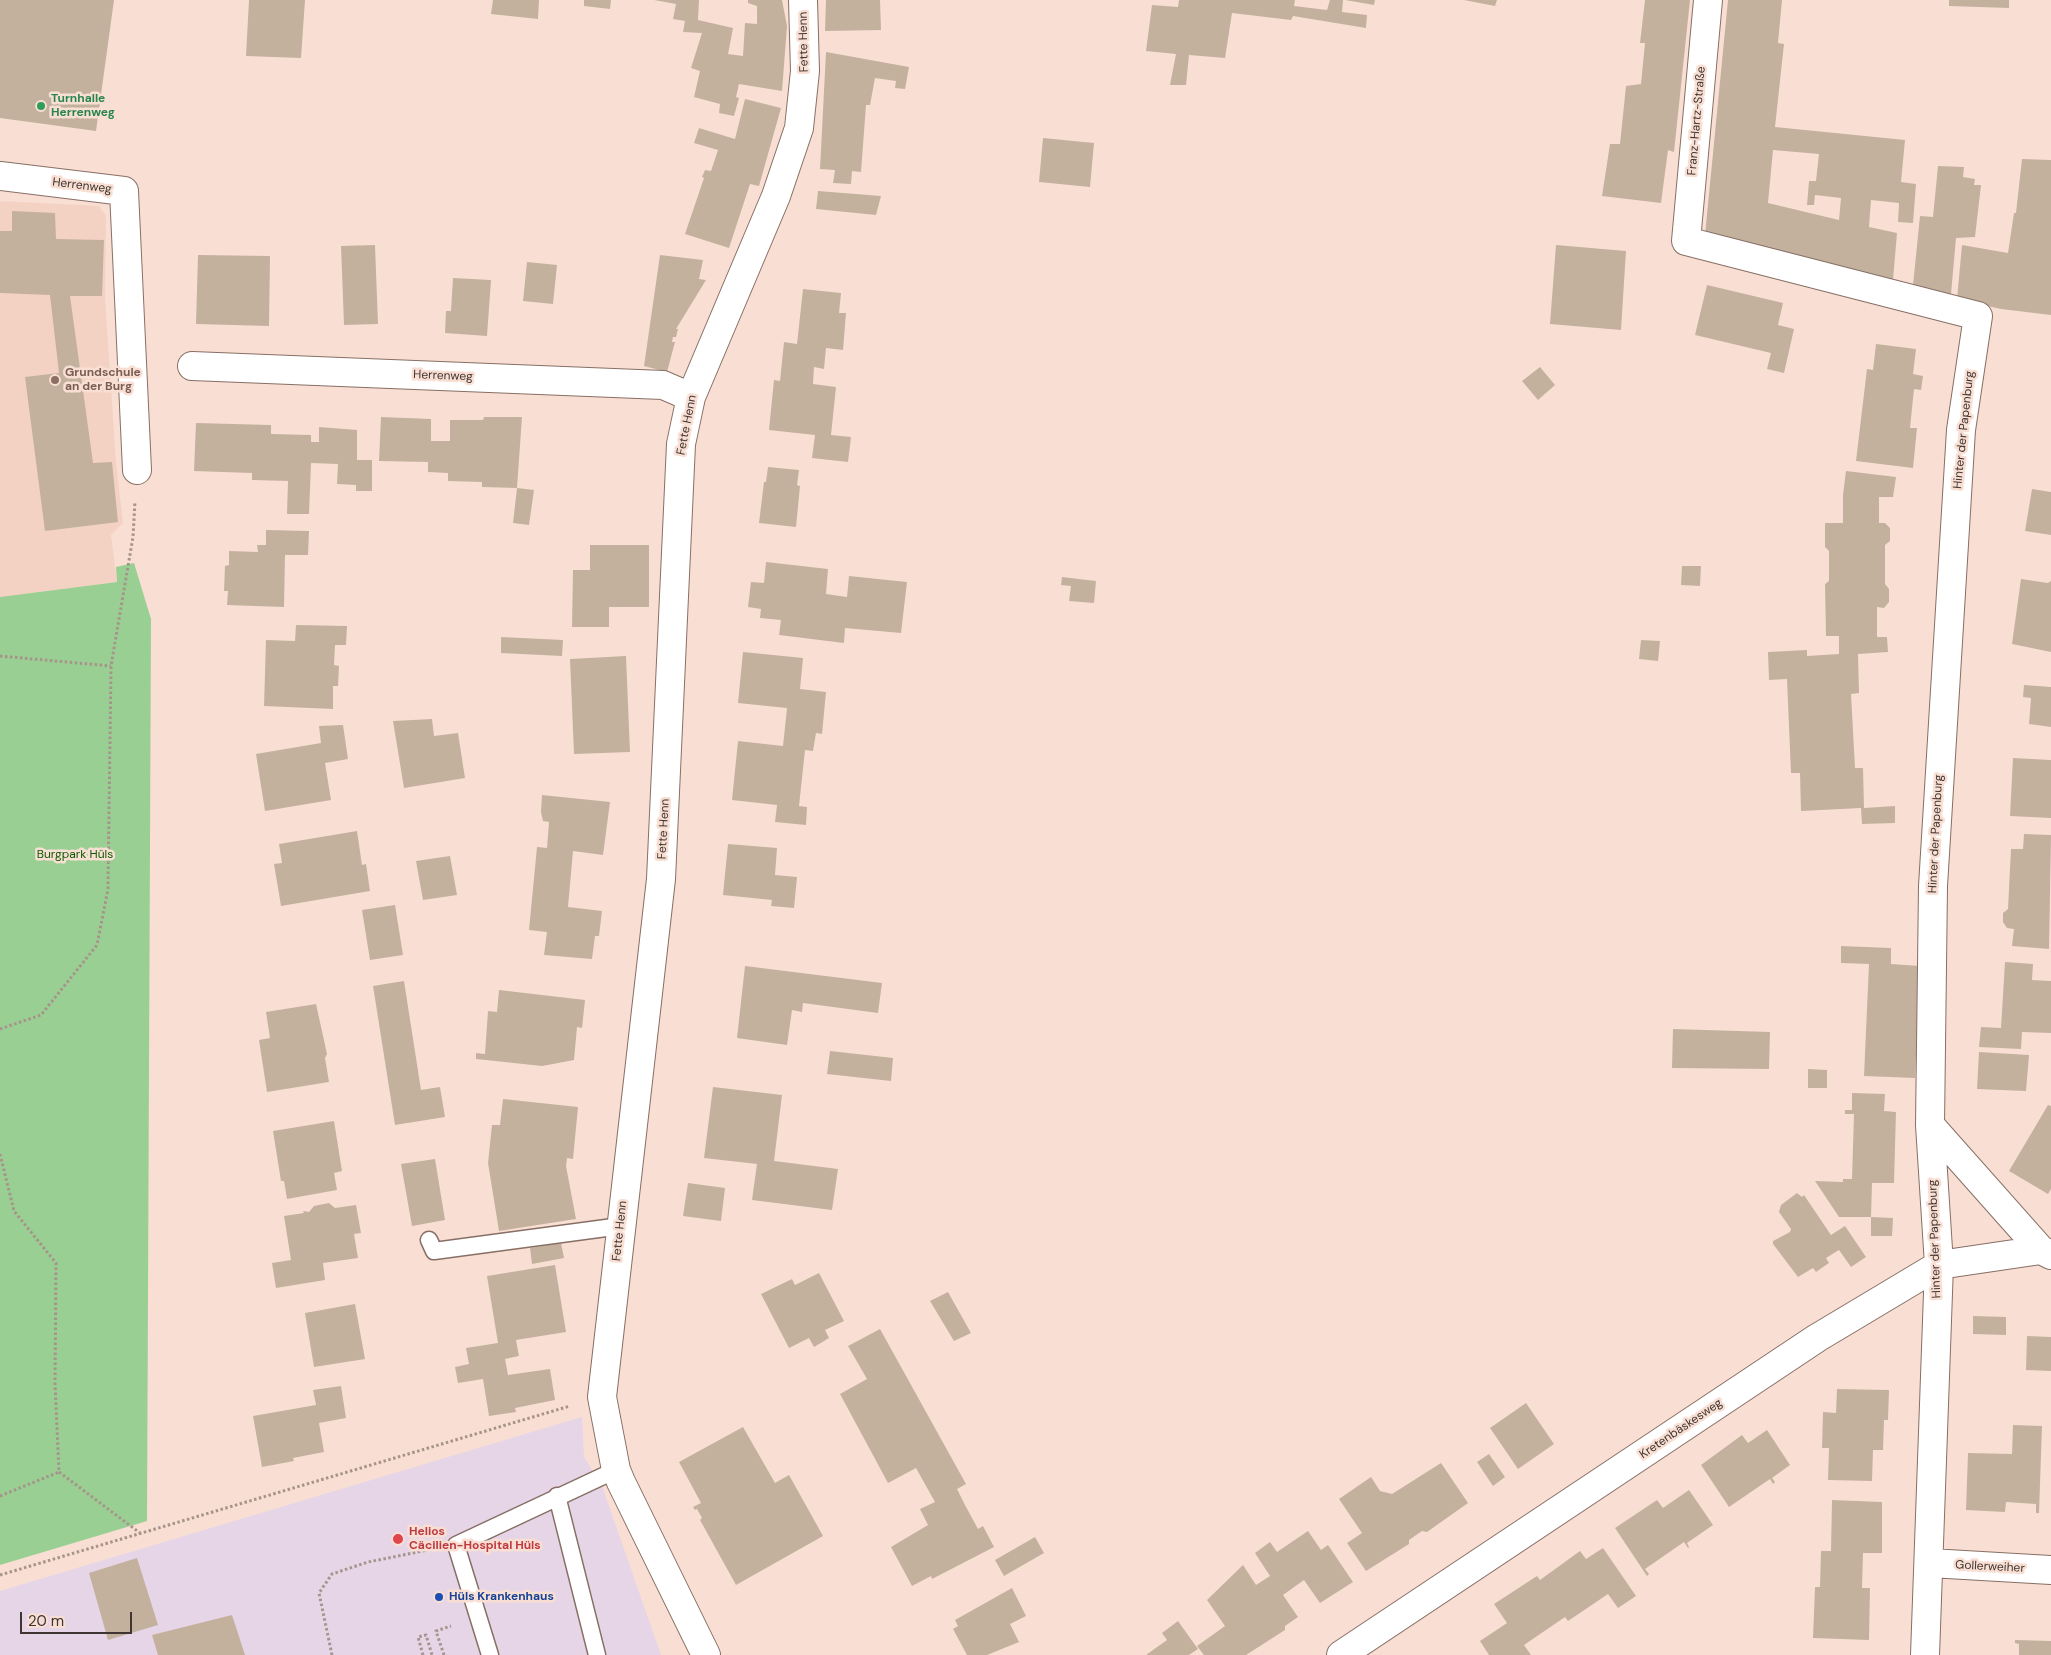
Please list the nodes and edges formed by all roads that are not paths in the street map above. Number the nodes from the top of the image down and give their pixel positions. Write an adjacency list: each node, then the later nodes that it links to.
1 (803, 0): 6 (street, Fette Henn)
2 (1708, 0): 4 (street, Franz-Hartz-Straße)
3 (0, 176): 7 (street, Herrenweg)
4 (1686, 241): 8 (street, Hinter der Papenburg)
5 (192, 366): 6 (street, Herrenweg)
6 (690, 397): 9 (street, Fette Henn)
7 (137, 470)
8 (1930, 1125): 11 (street, Kretenbäskesweg); 12 (street, Hinter der Papenburg)
9 (621, 1226): 10 (lane); 13 (street, Fette Henn)
10 (429, 1240)
11 (2046, 1253): 12 (street, Kretenbäskesweg)
12 (1939, 1265): 15 (street, Hinter der Papenburg); 20 (street, Kretenbäskesweg)
13 (616, 1470): 14 (lane); 19 (street, Fette Henn)
14 (556, 1496): 17 (lane); 18 (lane)
15 (1930, 1563): 16 (street, Gollerweiher); 21 (street, Hinter der Papenburg)
16 (2051, 1570)
17 (490, 1655)
18 (597, 1655)
19 (706, 1655)
20 (1341, 1655)
21 (1925, 1655)

